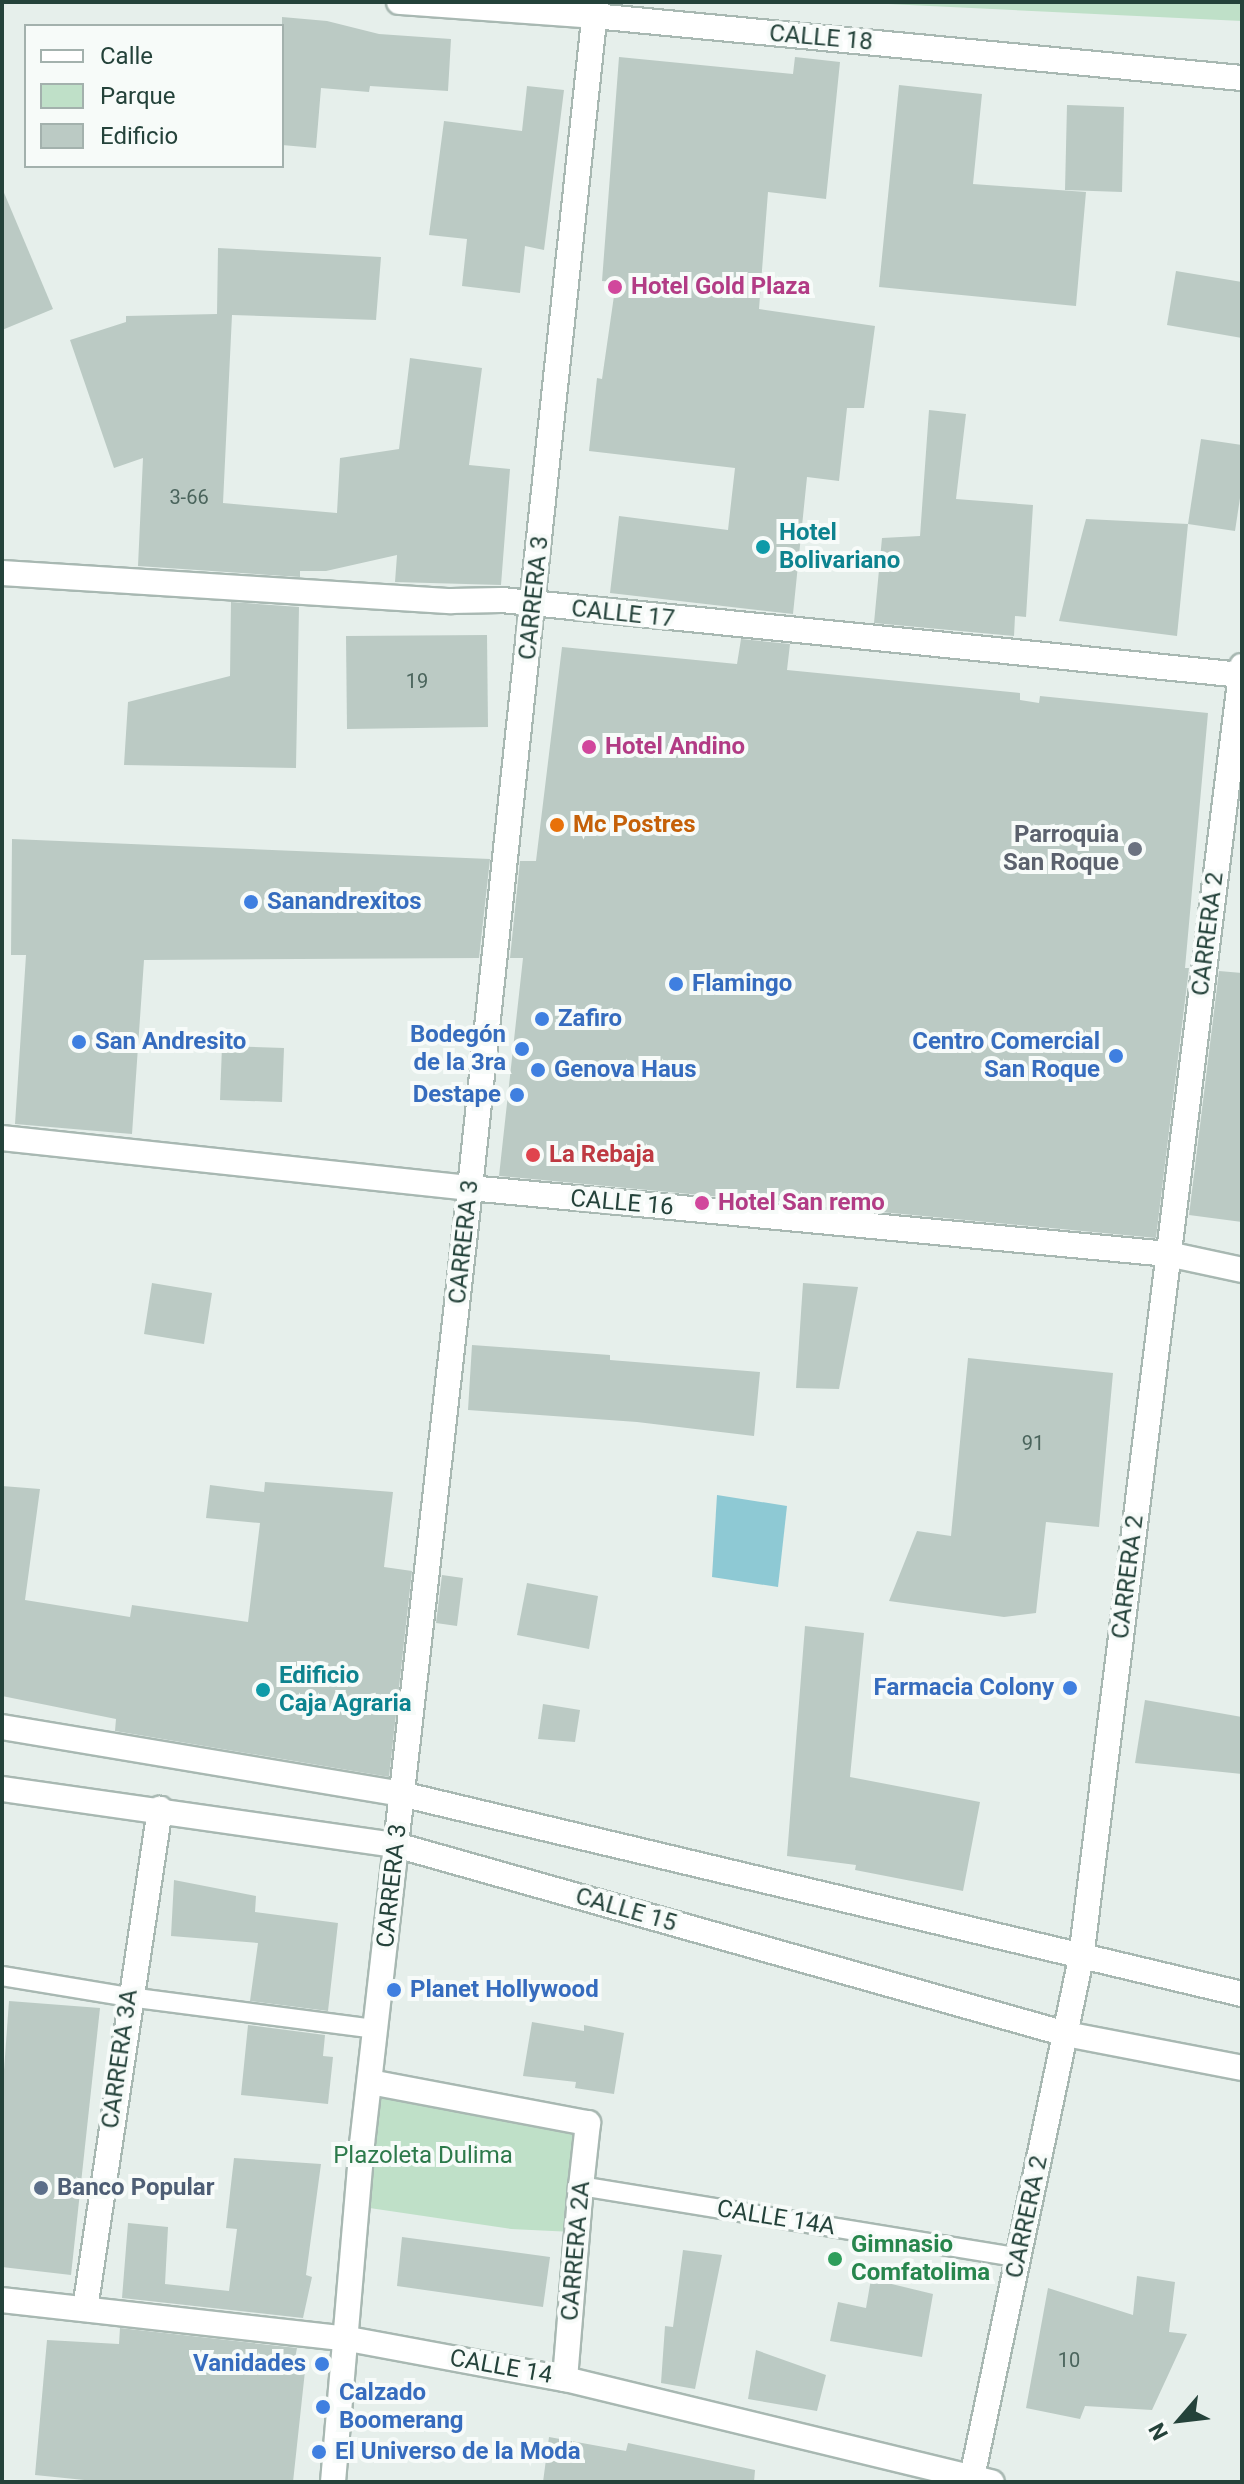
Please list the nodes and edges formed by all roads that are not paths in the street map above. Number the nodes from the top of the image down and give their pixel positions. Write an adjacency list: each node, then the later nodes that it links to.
1 (399, 2): 2 (street, CALLE 18)
2 (595, 9): 3 (street, CALLE 18); 5 (street, CARRERA 3)
3 (1242, 78)
4 (2, 573): 5 (street, CALLE 17)
5 (533, 605): 6 (street, CALLE 17); 8 (street, CARRERA 3)
6 (1242, 672): 9 (street, CARRERA 2)
7 (2, 1138): 8 (street, CALLE 16)
8 (470, 1188): 9 (street, CALLE 16); 13 (street, CARRERA 3)
9 (1168, 1254): 10 (street, CALLE 16); 16 (street, CARRERA 2)
10 (1242, 1270)
11 (2, 1727): 13 (street)
12 (2, 1789): 14 (street, CALLE 15)
13 (401, 1794): 15 (street, CARRERA 3); 16 (street)
14 (160, 1809): 15 (street, CALLE 15); 19 (street, CARRERA 3A)
15 (396, 1845): 20 (street, CARRERA 3); 21 (street, CALLE 15)
16 (1081, 1958): 18 (street); 21 (street, CARRERA 2)
17 (2, 1976): 19 (lane)
18 (1242, 1994)
19 (129, 1997): 20 (lane); 27 (street, CARRERA 3A)
20 (376, 2029): 23 (street, CARRERA 3)
21 (1066, 2034): 22 (street, CALLE 15); 25 (street, CARRERA 2)
22 (1242, 2068)
23 (370, 2082): 24 (street, CARRERA 2A); 28 (street, CARRERA 3)
24 (581, 2186): 25 (lane, CALLE 14A); 29 (street, CARRERA 2A)
25 (1019, 2258): 30 (street, CARRERA 2)
26 (2, 2300): 27 (street, CALLE 14)
27 (85, 2309): 28 (street, CALLE 14)
28 (343, 2338): 29 (street, CALLE 14); 31 (street, CARRERA 3)
29 (565, 2379): 30 (street, CALLE 14)
30 (978, 2481)
31 (333, 2482)

